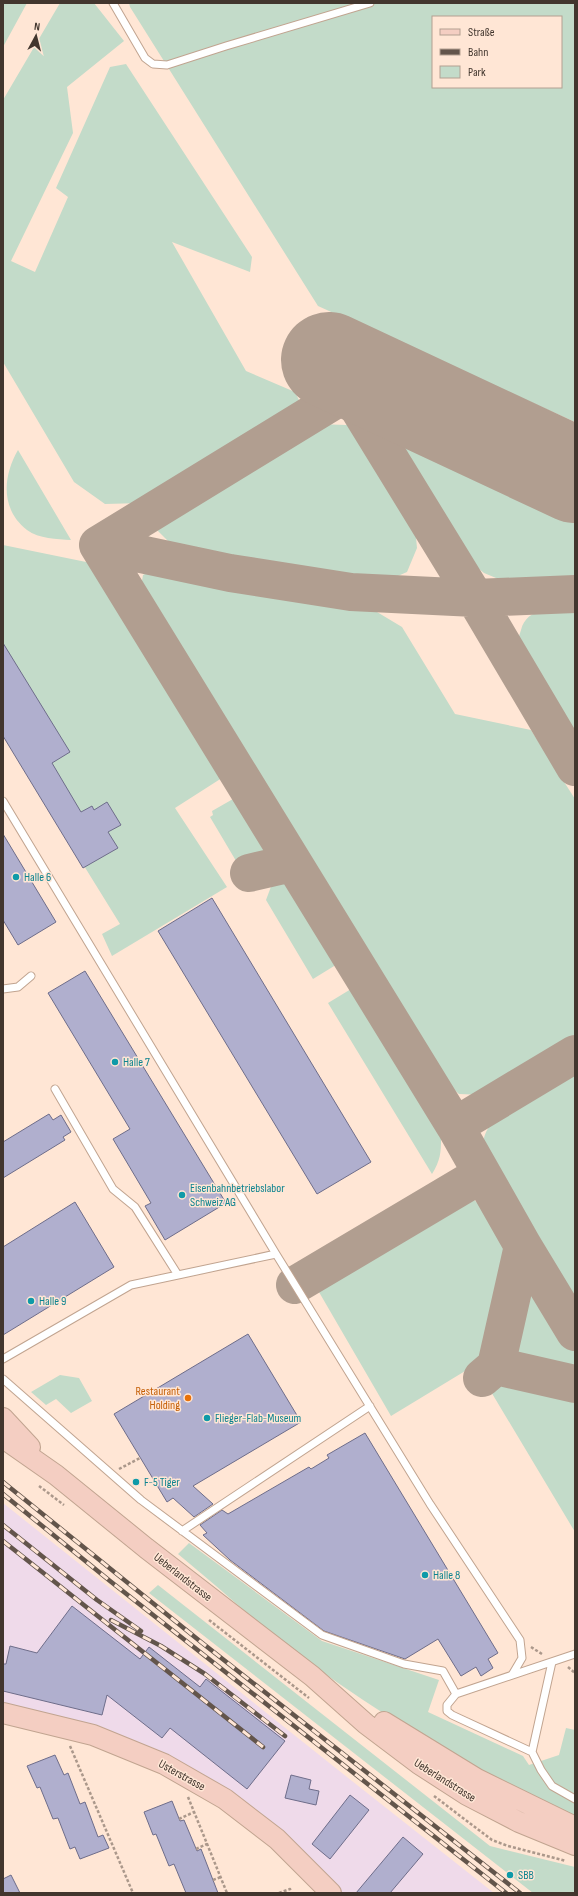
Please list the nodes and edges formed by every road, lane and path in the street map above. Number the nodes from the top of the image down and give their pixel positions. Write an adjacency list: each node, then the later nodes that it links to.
1 (113, 3): 2 (lane)
2 (370, 3)
3 (3, 801): 7 (lane)
4 (31, 976): 5 (lane)
5 (3, 989)
6 (55, 1089): 8 (lane)
7 (276, 1254): 8 (lane); 11 (lane)
8 (178, 1275): 9 (lane)
9 (3, 1359)
10 (3, 1379): 15 (lane)
11 (370, 1406): 17 (lane); 20 (lane)
12 (3, 1418): 16 (main road, Ueberlandstrasse)
13 (3, 1438): 16 (main road, Ueberlandstrasse)
14 (140, 1458): 15 (path)
15 (110, 1474): 17 (lane)
16 (56, 1475): 21 (main road, Ueberlandstrasse)
17 (182, 1531): 22 (lane)
18 (575, 1654): 19 (lane)
19 (552, 1662): 20 (lane); 25 (lane)
20 (512, 1675): 22 (lane)
21 (312, 1676): 30 (main road, Ueberlandstrasse); 32 (main road, Ueberlandstrasse)
22 (456, 1694): 25 (lane)
23 (3, 1713): 40 (main road, Usterstrasse)
24 (68, 1744): 36 (path)
25 (532, 1752): 27 (lane)
26 (185, 1792): 28 (path)
27 (575, 1798)
28 (194, 1812): 29 (path); 31 (path)
29 (179, 1819)
30 (575, 1827)
31 (207, 1844): 33 (path); 34 (path)
32 (575, 1845)
33 (196, 1849)
34 (221, 1877): 35 (path); 37 (path)
35 (213, 1880)
36 (133, 1893)
37 (227, 1893)
38 (279, 1893): 39 (path)
39 (291, 1893)
40 (331, 1893)

